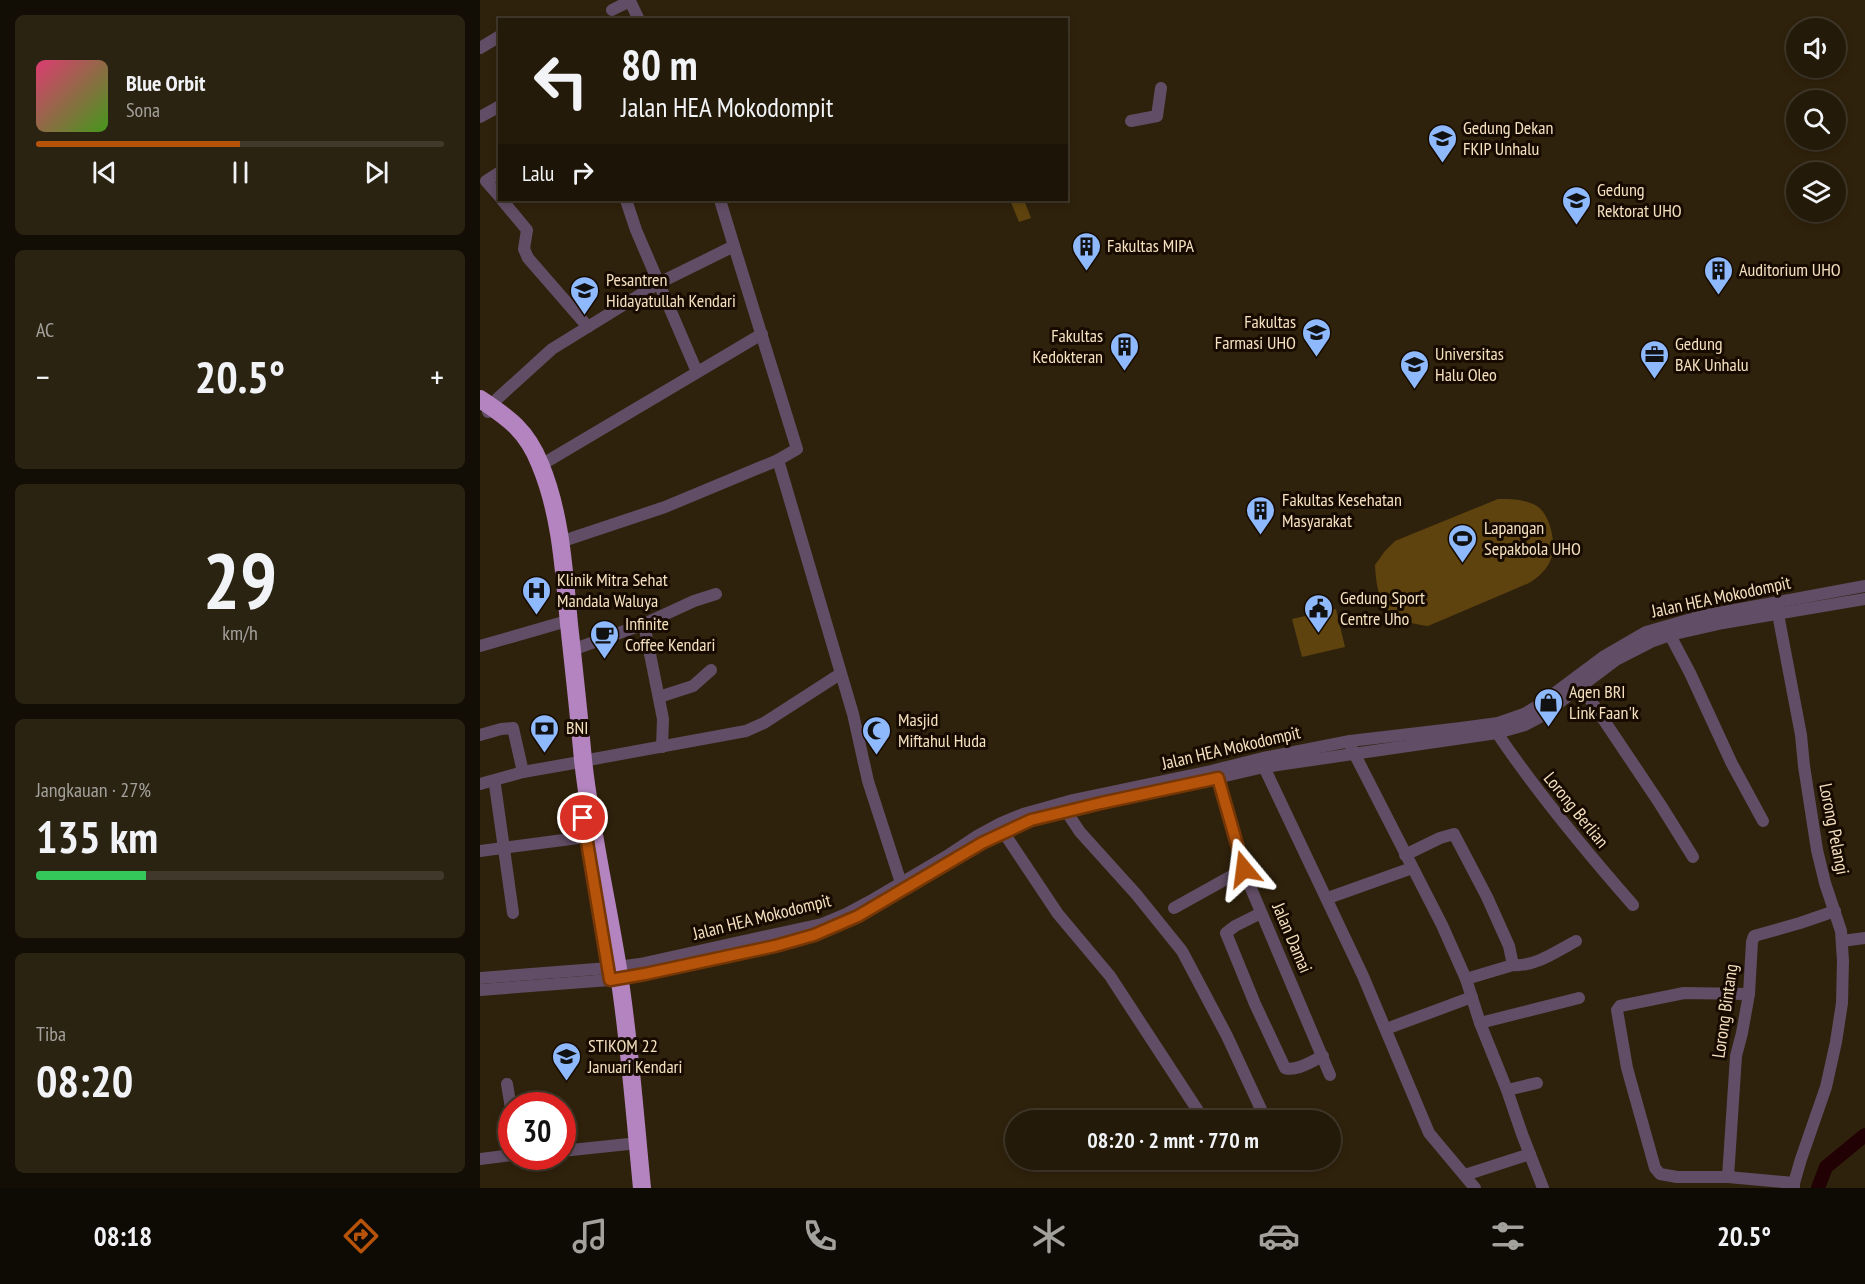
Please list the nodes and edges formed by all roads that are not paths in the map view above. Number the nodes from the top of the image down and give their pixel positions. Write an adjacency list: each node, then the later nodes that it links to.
1 (612, 10): 2 (street)
2 (638, 18)
3 (498, 37): 4 (street)
4 (480, 48)
5 (1161, 88): 8 (street)
6 (498, 107): 7 (street)
7 (480, 117)
8 (1131, 121)
9 (498, 173): 10 (street)
10 (483, 183): 11 (street)
11 (498, 196)
12 (503, 201): 17 (street)
13 (626, 201): 16 (street)
14 (720, 201): 15 (street)
15 (734, 246): 16 (street); 18 (street)
16 (659, 284): 17 (street); 19 (street)
17 (588, 327): 20 (street)
18 (762, 334): 19 (street); 21 (street)
19 (697, 372): 22 (street)
20 (484, 407): 22 (highway); 24 (highway)
21 (778, 460): 23 (street); 36 (street)
22 (541, 465): 23 (highway)
23 (560, 542): 24 (highway)
24 (560, 579): 30 (highway); 34 (highway)
25 (1865, 586): 28 (street, Jalan HEA Mokodompit)
26 (716, 594): 31 (street)
27 (1865, 599): 29 (street, Jalan HEA Mokodompit)
28 (1755, 612): 29 (street, Jalan HEA Mokodompit); 32 (street, Jalan HEA Mokodompit); 37 (street, Jalan HEA Mokodompit)
29 (1778, 614): 65 (street, Lorong Pelangi)
30 (560, 623): 33 (street); 45 (highway)
31 (644, 624): 34 (street); 38 (street)
32 (1670, 635): 37 (street, Jalan HEA Mokodompit); 52 (street)
33 (480, 646)
34 (572, 650): 45 (highway)
35 (711, 670): 38 (street)
36 (840, 674): 42 (street); 61 (street)
37 (1578, 682): 39 (street, Jalan HEA Mokodompit); 41 (street, Jalan HEA Mokodompit); 58 (street)
38 (659, 697): 42 (street)
39 (1497, 733): 43 (street, Jalan HEA Mokodompit); 63 (street, Lorong Berlian)
40 (480, 735): 46 (street)
41 (1348, 741): 43 (street); 50 (street, Jalan HEA Mokodompit)
42 (662, 747): 45 (street)
43 (1354, 753): 44 (street, Jalan HEA Mokodompit); 57 (street)
44 (1264, 766): 47 (street, Jalan HEA Mokodompit); 62 (street)
45 (580, 770): 46 (street); 54 (highway); 73 (highway)
46 (523, 772): 48 (street)
47 (1218, 778): 50 (street, Jalan HEA Mokodompit); 60 (street, Jalan Damai)
48 (480, 784)
49 (495, 785): 55 (street)
50 (1111, 797): 51 (street, Jalan HEA Mokodompit); 61 (street, Jalan HEA Mokodompit)
51 (1066, 811): 53 (street, Jalan HEA Mokodompit); 89 (street)
52 (1763, 821)
53 (1004, 833): 68 (street, Jalan HEA Mokodompit); 88 (street)
54 (586, 837): 55 (street); 73 (highway)
55 (503, 848): 56 (street); 66 (street)
56 (480, 851)
57 (1405, 855): 59 (street); 72 (street)
58 (1693, 857)
59 (1412, 868): 62 (street); 75 (street)
60 (1244, 869): 64 (street); 67 (street, Jalan Damai)
61 (901, 883): 68 (street, Jalan HEA Mokodompit)
62 (1328, 898): 81 (street)
63 (1633, 905)
64 (1174, 908)
65 (1834, 911): 71 (street, Lorong Pelangi); 77 (street, Lorong Bintang)
66 (513, 913)
67 (1262, 913): 82 (street, Jalan Damai); 82 (street)
68 (793, 936): 73 (street, Jalan HEA Mokodompit)
69 (1865, 938): 71 (street)
70 (1576, 941): 72 (street)
71 (1842, 941): 97 (street, Lorong Pelangi)
72 (1513, 965): 75 (street)
73 (614, 973): 74 (street); 76 (street); 90 (highway)
74 (480, 978)
75 (1466, 979): 78 (street)
76 (480, 990)
77 (1749, 994): 96 (street, Lorong Bintang); 96 (street)
78 (1472, 997): 80 (street); 81 (street)
79 (1579, 999): 80 (street)
80 (1480, 1023): 86 (street)
81 (1386, 1029): 95 (street)
82 (1323, 1056): 83 (street, Jalan Damai)
83 (1330, 1075)
84 (1537, 1083): 86 (street)
85 (507, 1084): 87 (street)
86 (1507, 1090): 92 (street)
87 (508, 1092)
88 (1197, 1110)
89 (1262, 1110)
90 (633, 1144): 91 (street); 98 (highway); 99 (highway)
91 (576, 1150)
92 (1530, 1154): 95 (street); 101 (street)
93 (498, 1157): 94 (street)
94 (480, 1159)
95 (1465, 1175): 100 (street)
96 (1728, 1177): 97 (street)
97 (1794, 1186)
98 (632, 1188)
99 (642, 1188)
100 (1475, 1188)
101 (1543, 1188)

